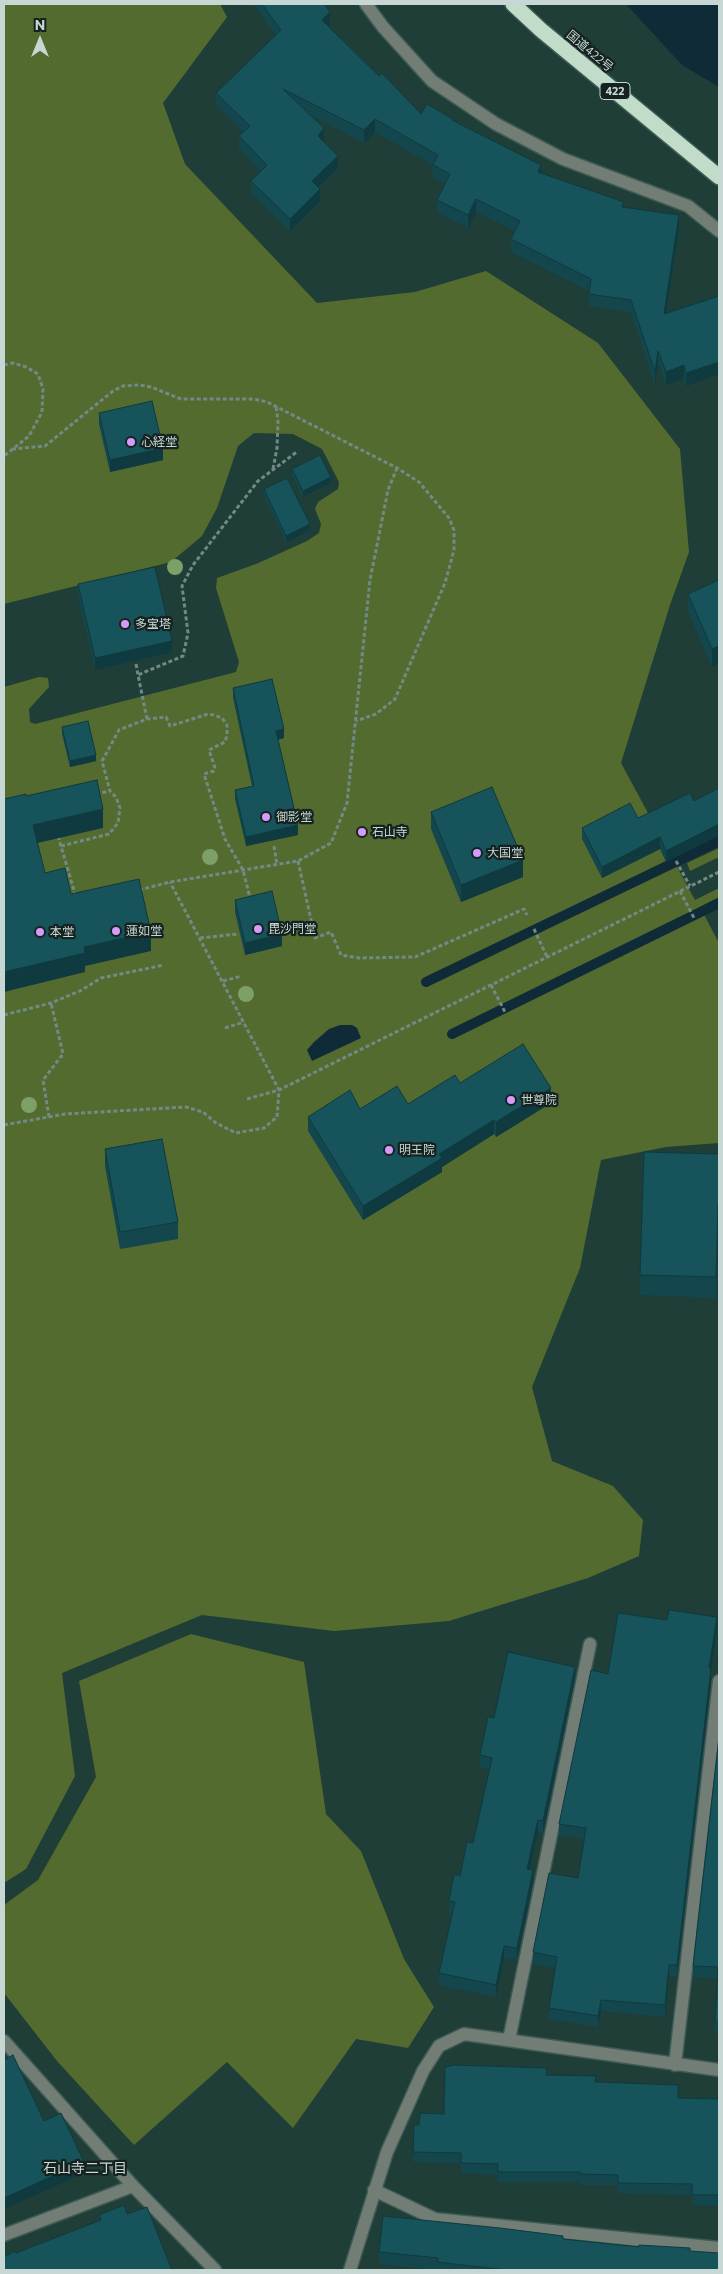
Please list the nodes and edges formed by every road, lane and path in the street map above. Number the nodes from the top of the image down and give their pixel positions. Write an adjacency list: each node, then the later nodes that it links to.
1 (366, 4): 4 (street)
2 (513, 4): 3 (highway, 国道422号 / 422)
3 (719, 177)
4 (719, 231)
5 (4, 365): 7 (path)
6 (276, 406): 7 (path); 10 (path); 11 (path)
7 (12, 449): 9 (path)
8 (298, 451): 11 (path)
9 (4, 456)
10 (397, 468): 15 (path); 15 (path)
11 (273, 470): 13 (path)
12 (136, 664): 13 (path)
13 (138, 675): 14 (path)
14 (147, 719): 16 (path); 26 (path)
15 (356, 720): 23 (path)
16 (110, 791): 17 (path); 20 (path)
17 (92, 795)
18 (56, 828): 21 (path)
19 (73, 834): 20 (path)
20 (75, 843): 21 (path)
21 (60, 846): 32 (path)
22 (274, 846): 25 (path)
23 (298, 861): 25 (path); 34 (path)
24 (676, 861): 29 (path)
25 (277, 865): 26 (path)
26 (243, 870): 28 (path); 33 (path)
27 (719, 872): 29 (path)
28 (170, 882): 30 (path); 38 (path)
29 (690, 886): 31 (path)
30 (134, 891)
31 (680, 891): 35 (path); 39 (path)
32 (77, 902)
33 (252, 905)
34 (527, 915)
35 (694, 918)
36 (534, 929): 39 (path)
37 (238, 934): 38 (path)
38 (200, 938): 42 (path)
39 (547, 957): 43 (path)
40 (164, 965): 44 (path)
41 (242, 976): 42 (path)
42 (223, 981): 47 (path)
43 (491, 985): 45 (path); 49 (path)
44 (51, 1002): 46 (path); 51 (path)
45 (505, 1012)
46 (4, 1015)
47 (244, 1022): 48 (path); 49 (path)
48 (225, 1028)
49 (279, 1090): 50 (path); 51 (path)
50 (247, 1099)
51 (49, 1117): 52 (path)
52 (4, 1125)
53 (590, 1644): 56 (street)
54 (719, 1681): 57 (street)
55 (4, 2040): 59 (street)
56 (509, 2040): 57 (street); 60 (street)
57 (675, 2065): 58 (street)
58 (719, 2070)
59 (133, 2186): 61 (street); 63 (street)
60 (374, 2190): 62 (street); 64 (street)
61 (4, 2234)
62 (719, 2248)
63 (215, 2270)
64 (350, 2270)

